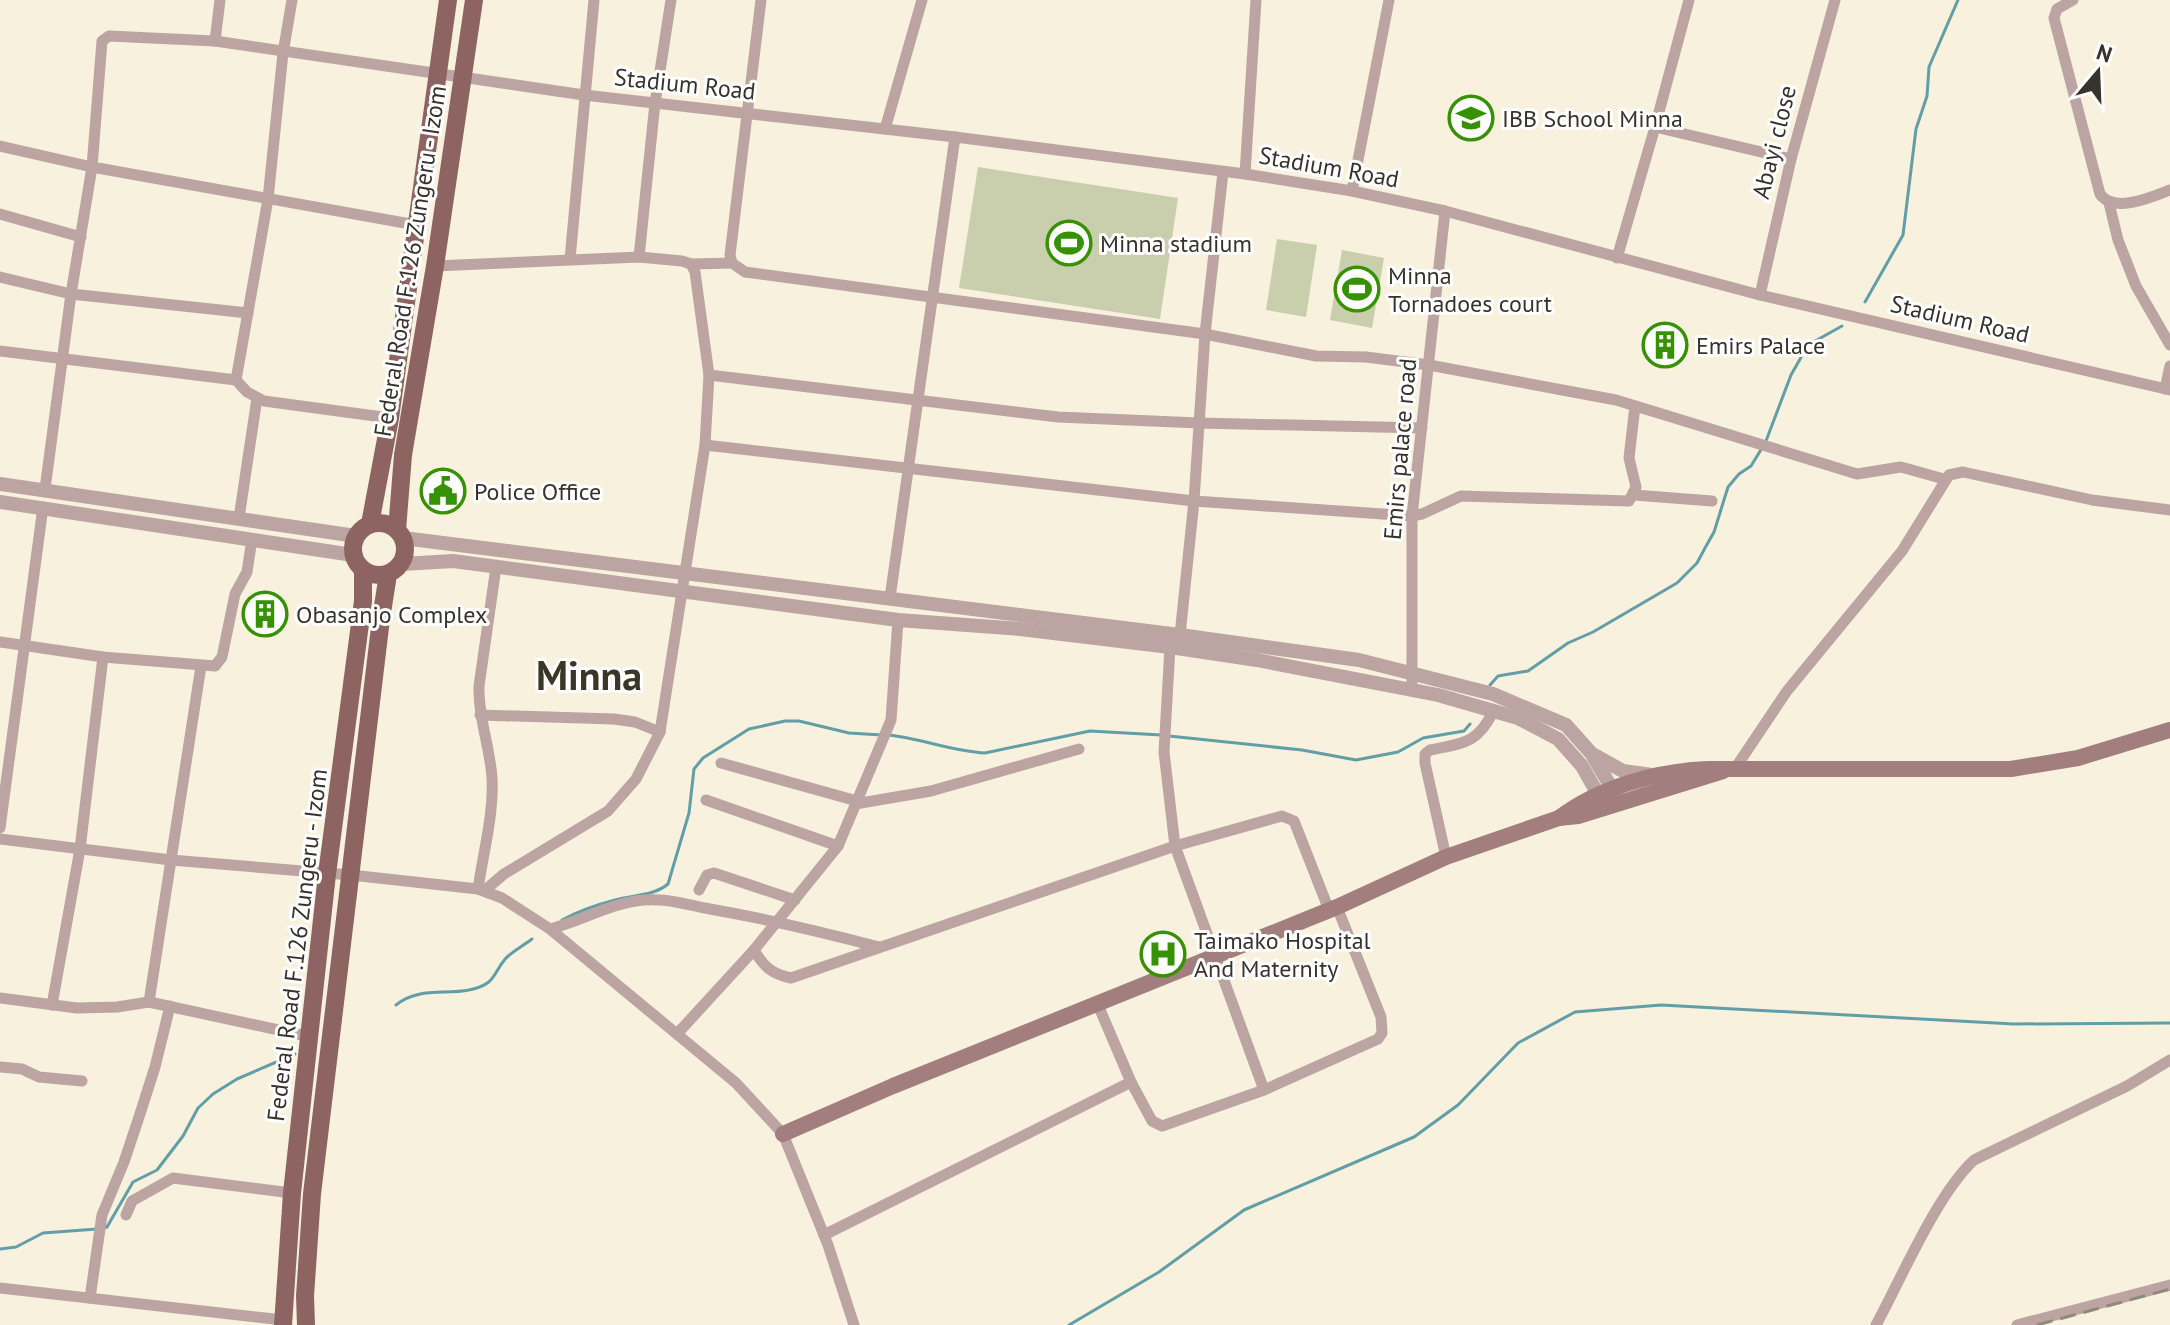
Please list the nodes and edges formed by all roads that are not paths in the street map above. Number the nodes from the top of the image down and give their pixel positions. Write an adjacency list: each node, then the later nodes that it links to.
1 (220, 0): 14 (street)
2 (292, 0): 15 (street)
3 (448, 0): 16 (main road, Federal Road F.126 Zungeru - Izom)
4 (474, 0): 17 (main road, Federal Road F.126 Zungeru - Izom)
5 (594, 0): 18 (street)
6 (671, 0): 19 (street)
7 (761, 0): 20 (street)
8 (922, 0): 22 (street)
9 (1256, 0): 28 (street)
10 (1389, 0): 30 (street)
11 (1689, 0): 21 (street)
12 (1834, 0): 25 (street, Abayi close)
13 (2073, 0): 32 (street)
14 (215, 41): 15 (street, Stadium Road); 26 (street, Stadium Road)
15 (283, 53): 16 (street, Stadium Road); 31 (street)
16 (438, 74): 17 (street, Stadium Road); 35 (main road, Federal Road F.126 Zungeru - Izom)
17 (464, 78): 18 (street, Stadium Road); 42 (main road, Federal Road F.126 Zungeru - Izom)
18 (584, 95): 19 (street, Stadium Road); 39 (street)
19 (655, 103): 20 (street, Stadium Road); 37 (street)
20 (749, 113): 22 (street, Stadium Road); 40 (street)
21 (1655, 127): 25 (street); 38 (street)
22 (885, 129): 23 (street, Stadium Road)
23 (955, 137): 27 (street, Stadium Road); 46 (street)
24 (0, 146): 26 (street)
25 (1791, 159): 45 (street, Abayi close)
26 (92, 167): 31 (street); 36 (street)
27 (1223, 172): 28 (street, Stadium Road); 48 (street)
28 (1245, 174): 30 (street, Stadium Road)
29 (2170, 190): 32 (street)
30 (1352, 191): 33 (street, Stadium Road)
31 (268, 199): 35 (street); 47 (street)
32 (2109, 203): 49 (street)
33 (1445, 211): 38 (street, Stadium Road); 52 (street, Emirs palace road)
34 (0, 214): 36 (street)
35 (416, 225): 60 (main road, Federal Road F.126 Zungeru - Izom)
36 (81, 237): 44 (street)
37 (639, 257): 39 (street); 41 (street)
38 (1617, 258): 45 (street, Stadium Road)
39 (570, 259): 42 (street)
40 (732, 263): 41 (street); 46 (street)
41 (691, 264): 54 (street)
42 (435, 266): 77 (main road, Federal Road F.126 Zungeru - Izom)
43 (0, 277): 44 (street)
44 (71, 294): 47 (street); 51 (street)
45 (1760, 295): 56 (street, Stadium Road)
46 (934, 296): 48 (street); 58 (street)
47 (248, 313): 55 (street)
48 (1205, 334): 52 (street); 61 (street)
49 (2170, 345)
50 (0, 351): 51 (street)
51 (63, 360): 55 (street); 67 (street)
52 (1429, 365): 59 (street); 62 (street, Emirs palace road)
53 (2170, 366): 56 (street)
54 (709, 375): 58 (street); 63 (street)
55 (236, 380): 57 (street)
56 (2168, 390)
57 (257, 398): 60 (street); 75 (street)
58 (918, 401): 61 (street); 64 (street)
59 (1635, 406): 65 (street); 68 (street)
60 (390, 418): 76 (main road, Federal Road F.126 Zungeru - Izom)
61 (1199, 423): 62 (street); 69 (street)
62 (1422, 428): 74 (street, Emirs palace road)
63 (705, 445): 64 (street); 82 (street)
64 (909, 467): 69 (street); 84 (street)
65 (1944, 479): 73 (street); 101 (street)
66 (0, 484): 67 (street)
67 (45, 489): 75 (street)
68 (1634, 495): 70 (street); 74 (street)
69 (1194, 501): 74 (street); 86 (street)
70 (1712, 501)
71 (0, 502): 72 (street)
72 (43, 507): 78 (street); 88 (street)
73 (2170, 510)
74 (1412, 516): 92 (street, Emirs palace road)
75 (239, 518): 76 (street)
76 (363, 530): 77 (main road); 79 (main road)
77 (400, 534): 81 (main road); 82 (street)
78 (252, 539): 79 (street); 91 (street)
79 (358, 563): 81 (main road); 113 (main road, Federal Road F.126 Zungeru - Izom)
80 (496, 567): 81 (street); 83 (street); 95 (street)
81 (395, 569): 114 (main road, Federal Road F.126 Zungeru - Izom)
82 (684, 572): 83 (street); 84 (street)
83 (683, 589): 85 (street); 97 (street)
84 (890, 598): 86 (street)
85 (898, 620): 89 (street); 105 (street)
86 (1180, 635): 92 (street)
87 (0, 642): 88 (street)
88 (24, 645): 90 (street); 106 (street)
89 (1170, 647): 93 (street); 109 (street)
90 (103, 657): 91 (street); 110 (street)
91 (201, 666): 112 (street)
92 (1414, 672): 93 (street, Emirs palace road); 99 (street)
93 (1412, 690): 94 (street)
94 (1493, 712): 103 (street); 111 (street)
95 (480, 715): 97 (street); 115 (street)
96 (2170, 730): 101 (main road)
97 (660, 732): 115 (street)
98 (1079, 749): 105 (street)
99 (1591, 753): 102 (street); 103 (street)
100 (721, 763): 105 (street)
101 (1728, 770): 102 (main road); 103 (main road)
102 (1657, 776): 103 (main road)
103 (1609, 799): 111 (main road)
104 (706, 800): 108 (street)
105 (856, 802): 108 (street)
106 (0, 828)
107 (0, 839): 110 (street)
108 (838, 846): 117 (street)
109 (1175, 846): 118 (street); 121 (street); 123 (street)
110 (80, 849): 112 (street); 126 (street)
111 (1446, 857): 118 (main road)
112 (171, 860): 113 (street); 125 (street)
113 (327, 874): 114 (street); 130 (main road, Federal Road F.126 Zungeru - Izom)
114 (351, 875): 115 (street); 144 (main road, Federal Road F.126 Zungeru - Izom)
115 (481, 890): 120 (street)
116 (699, 890): 117 (street)
117 (795, 900): 119 (street)
118 (1333, 909): 123 (main road); 135 (street)
119 (776, 920): 120 (street); 121 (street); 122 (street)
120 (550, 929): 129 (street)
121 (880, 947): 122 (street)
122 (754, 950): 129 (street)
123 (1216, 955): 127 (main road); 135 (street)
124 (0, 998): 126 (street)
125 (149, 1002): 126 (street); 128 (street)
126 (52, 1005)
127 (1098, 1005): 134 (street); 136 (main road)
128 (170, 1006): 130 (street); 142 (street)
129 (677, 1034): 136 (street)
130 (311, 1037): 137 (main road, Federal Road F.126 Zungeru - Izom)
131 (2170, 1060): 146 (street)
132 (0, 1067): 133 (street)
133 (82, 1081)
134 (1131, 1082): 135 (street); 139 (street)
135 (1264, 1090)
136 (783, 1134): 139 (street)
137 (292, 1193): 138 (street); 143 (main road, Federal Road F.126 Zungeru - Izom)
138 (126, 1215)
139 (824, 1235): 145 (street)
140 (2170, 1285): 147 (street)
141 (0, 1288): 142 (street)
142 (90, 1298): 143 (street)
143 (283, 1322)
144 (306, 1325)
145 (854, 1325)
146 (1876, 1325)
147 (2017, 1325)

